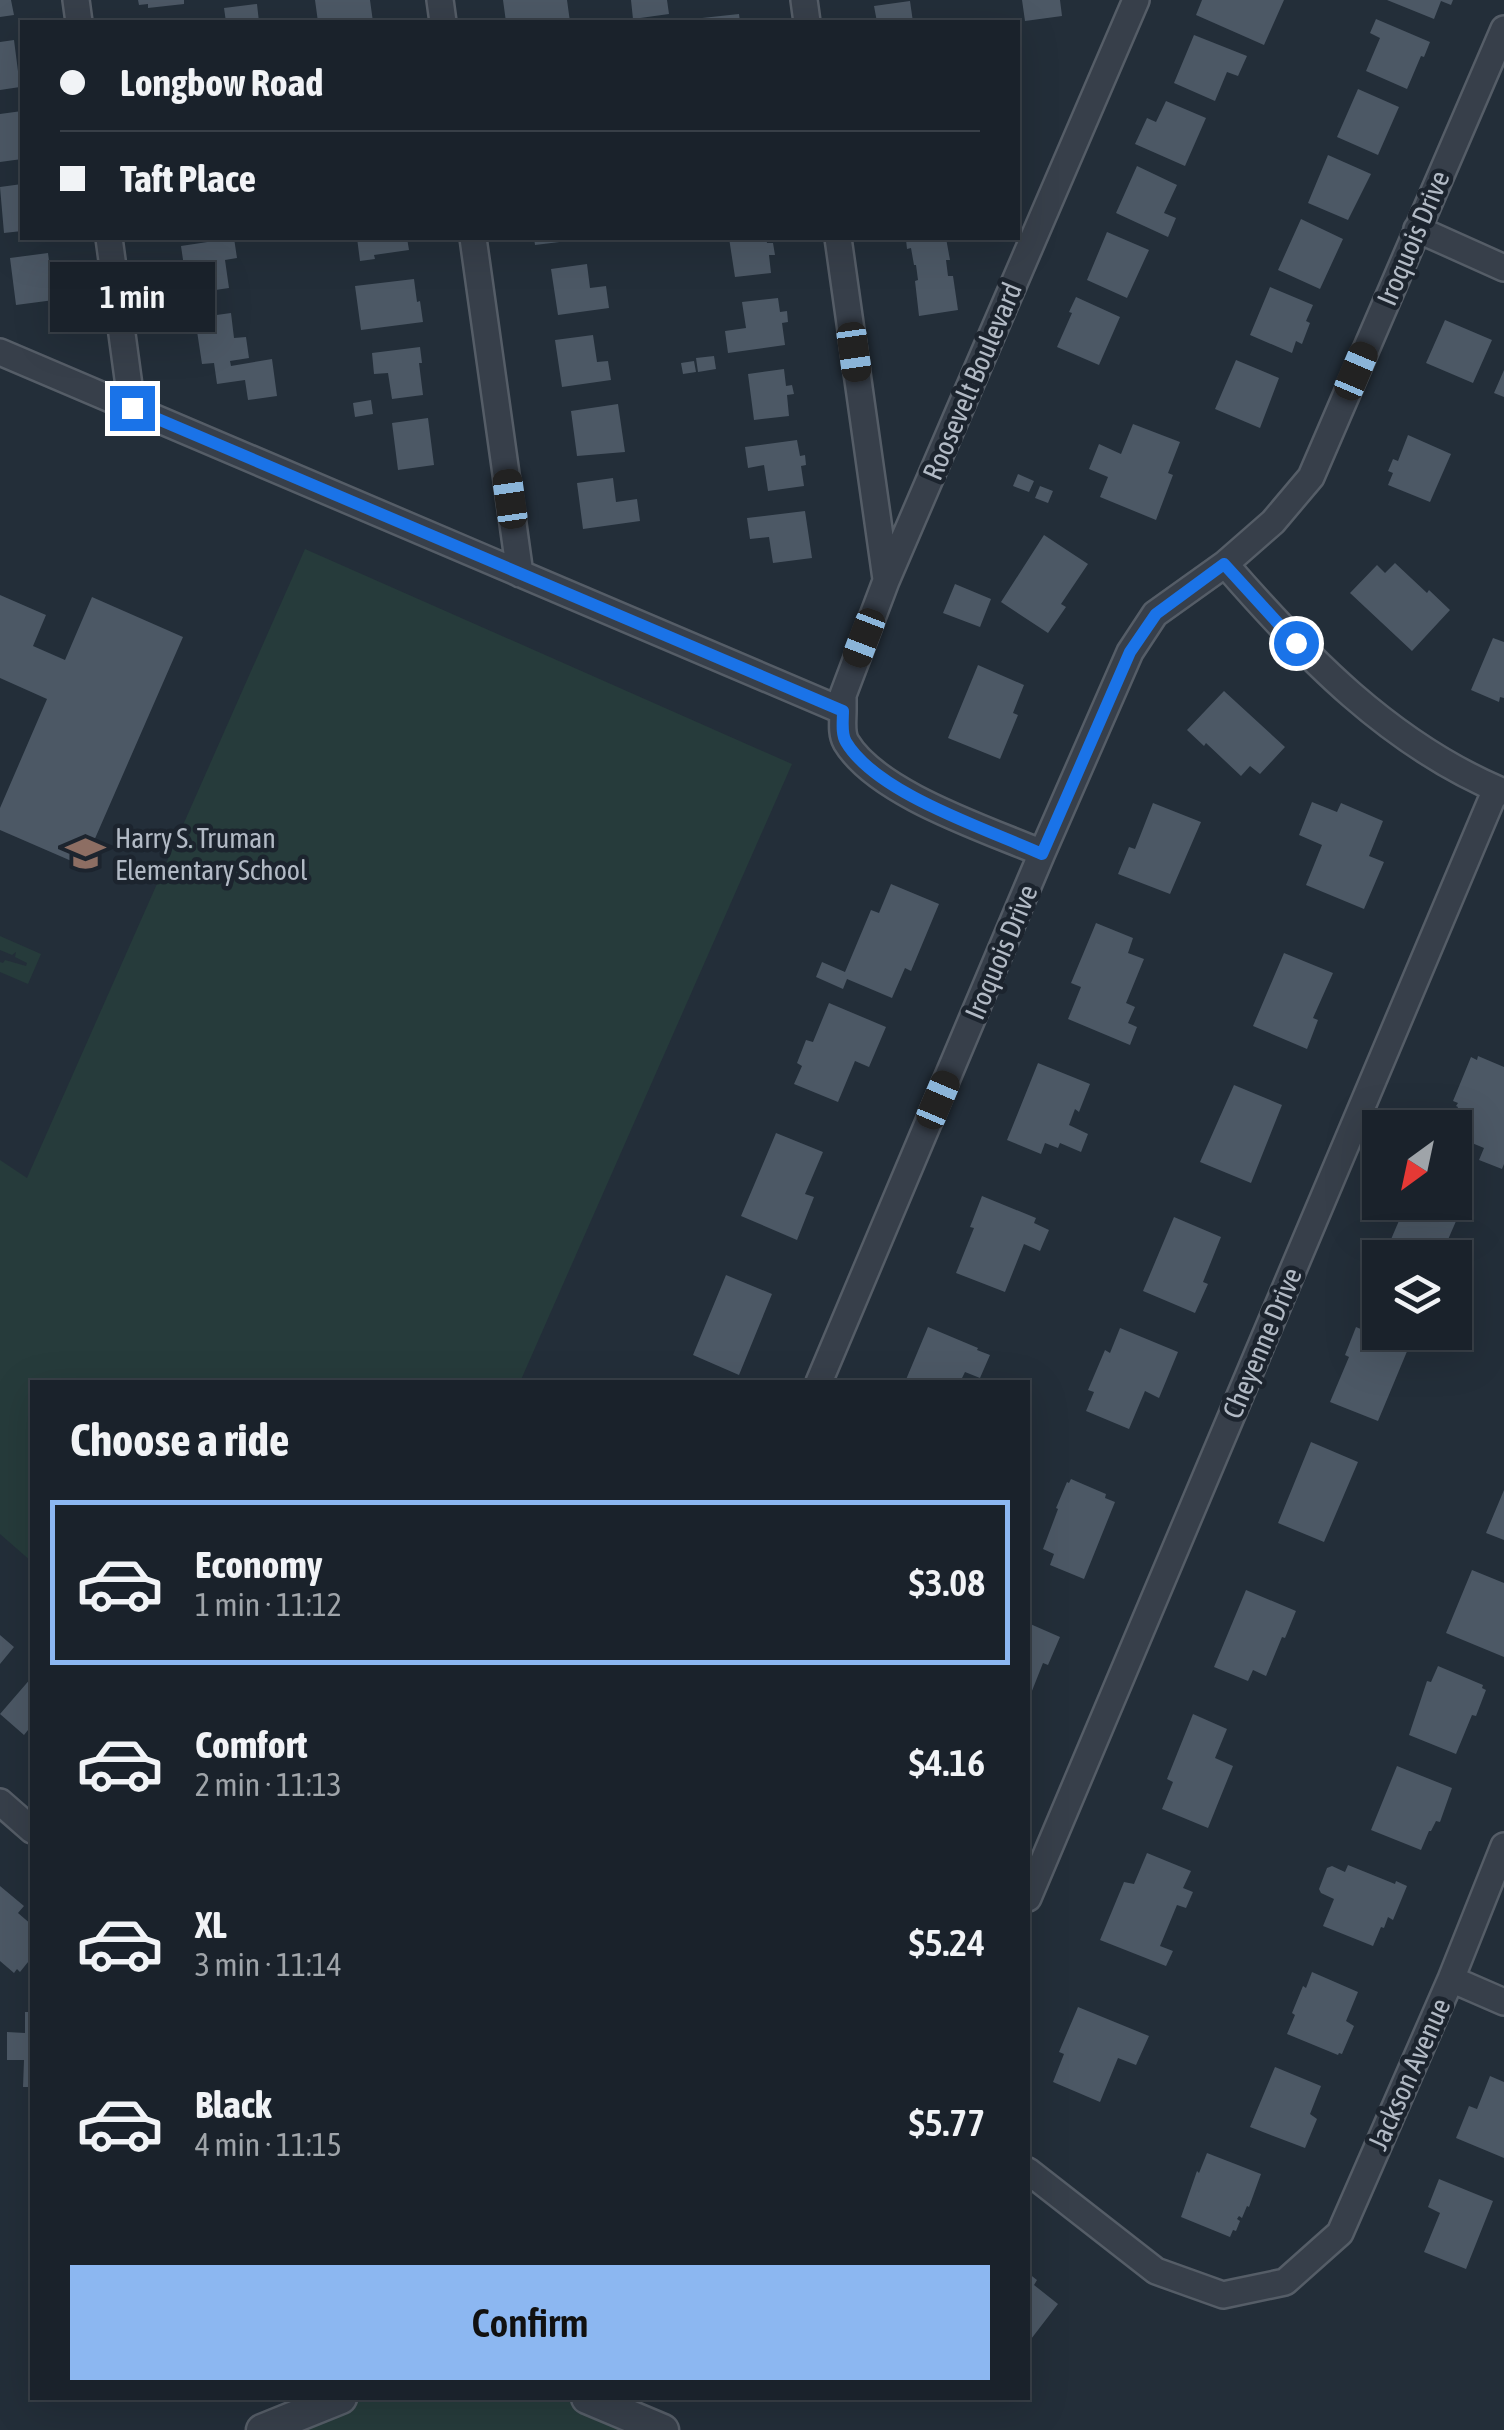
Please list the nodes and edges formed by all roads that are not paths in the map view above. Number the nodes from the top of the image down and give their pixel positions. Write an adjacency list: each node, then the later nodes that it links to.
1 (1136, 0): 12 (street, Roosevelt Boulevard)
2 (1504, 30): 3 (street, Iroquois Drive)
3 (1417, 229): 7 (street); 10 (street, Iroquois Drive)
4 (109, 240): 9 (street)
5 (474, 240): 11 (street)
6 (838, 240): 12 (street)
7 (1504, 268)
8 (0, 352): 9 (street)
9 (132, 408): 11 (street)
10 (1224, 564): 14 (street); 15 (street, Iroquois Drive)
11 (520, 574): 13 (street)
12 (886, 580): 13 (street, Roosevelt Boulevard)
13 (843, 711): 15 (street)
14 (1500, 790): 20 (street, Cheyenne Drive)
15 (1042, 854): 16 (street, Iroquois Drive)
16 (820, 1380)
17 (0, 1802): 18 (street)
18 (30, 1828)
19 (1504, 1846): 21 (street, Jackson Avenue)
20 (1030, 1893)
21 (1451, 1979): 22 (street); 23 (street, Jackson Avenue)
22 (1504, 2002)
23 (1030, 2173)
24 (336, 2400): 26 (street)
25 (591, 2400): 27 (street)
26 (262, 2430)
27 (663, 2430)

